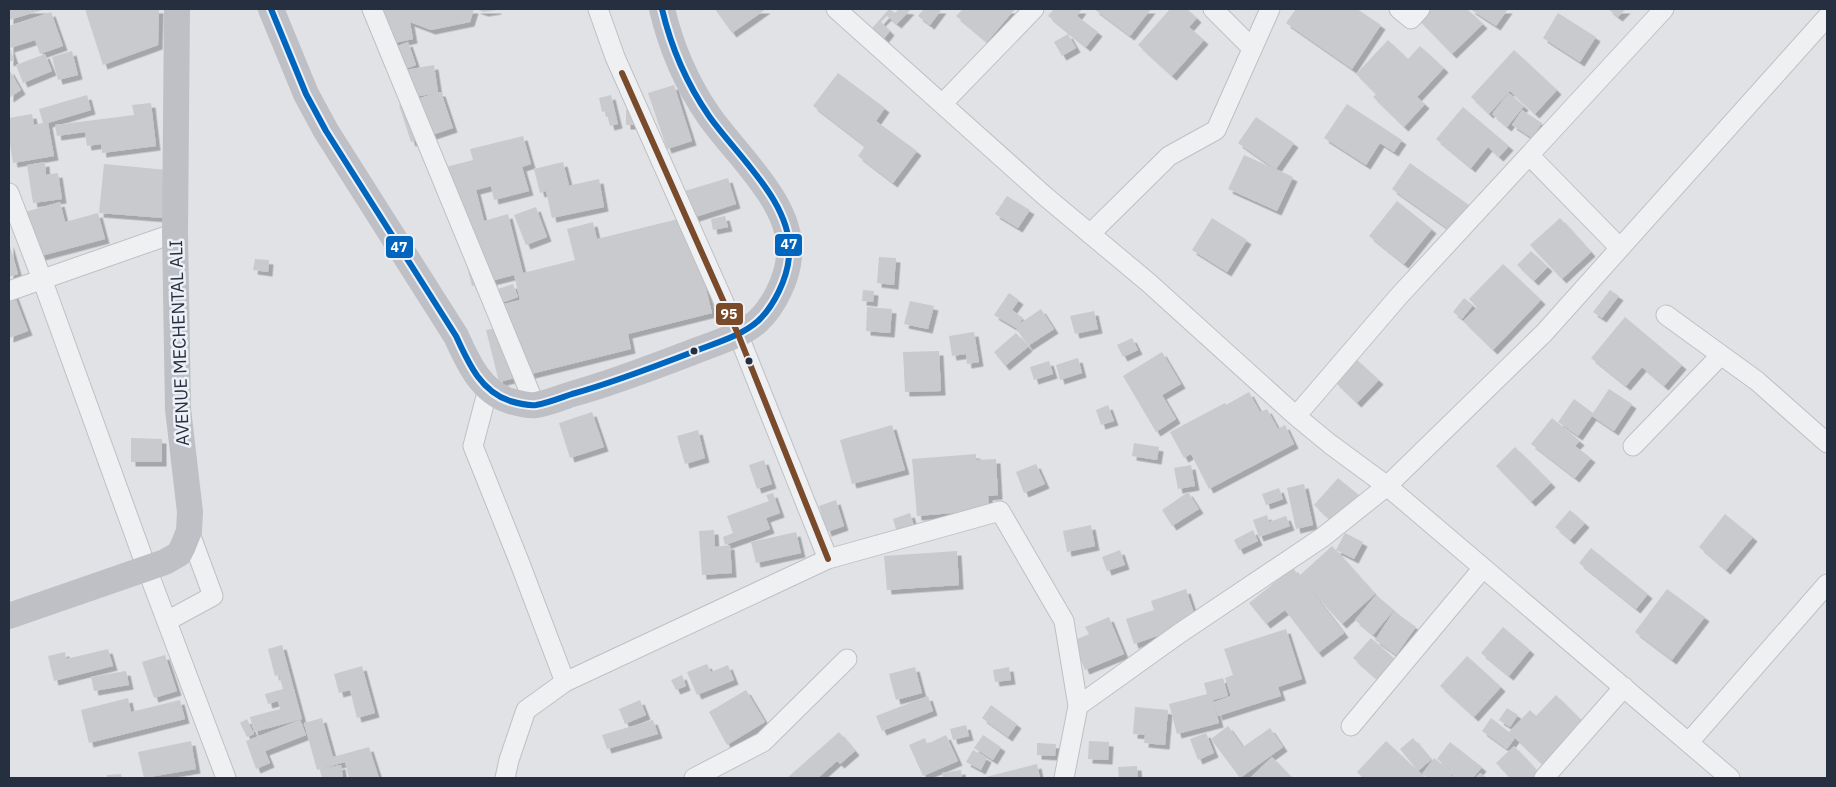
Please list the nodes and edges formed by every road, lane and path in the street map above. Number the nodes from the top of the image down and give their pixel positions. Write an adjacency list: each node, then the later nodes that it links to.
1 (177, 9): 18 (main road, AVENUE MECHENTAL ALI)
2 (271, 9): 26 (main road)
3 (372, 9): 27 (street)
4 (598, 9): 24 (street)
5 (662, 9): 24 (main road)
6 (836, 9): 15 (street)
7 (1034, 9): 15 (street)
8 (1213, 9): 14 (street)
9 (1270, 9): 14 (street)
10 (1399, 9): 11 (street)
11 (1420, 9)
12 (1664, 9): 16 (street)
13 (1827, 16): 20 (street)
14 (1252, 48): 19 (street)
15 (942, 104): 19 (street)
16 (1529, 155): 20 (street); 28 (street)
17 (9, 193): 21 (street)
18 (176, 233): 21 (street); 32 (main road, AVENUE MECHENTAL ALI)
19 (1090, 234): 28 (street)
20 (1620, 248): 31 (street)
21 (42, 279): 22 (street); 35 (street)
22 (9, 291)
23 (1666, 315): 25 (street)
24 (738, 334): 27 (main road); 33 (street)
25 (1721, 355): 29 (street); 30 (street)
26 (488, 389): 27 (main road); 40 (street)
27 (535, 405)
28 (1296, 416): 31 (street)
29 (1827, 443)
30 (1633, 446)
31 (1387, 486): 34 (street); 42 (street)
32 (189, 531): 35 (main road, AVENUE MECHENTAL ALI); 38 (street)
33 (828, 559): 40 (street); 42 (street)
34 (1483, 568): 41 (street); 43 (street)
35 (147, 569): 37 (main road, AVENUE MECHENTAL ALI); 38 (street)
36 (1827, 584): 44 (street)
37 (9, 616)
38 (167, 621): 45 (street)
39 (847, 659): 47 (street)
40 (565, 682): 46 (street)
41 (1624, 687): 44 (street); 49 (street)
42 (1078, 706): 48 (street)
43 (1351, 726)
44 (1689, 742): 50 (street)
45 (226, 778)
46 (505, 778)
47 (694, 778)
48 (1064, 778)
49 (1544, 778)
50 (1730, 778)

